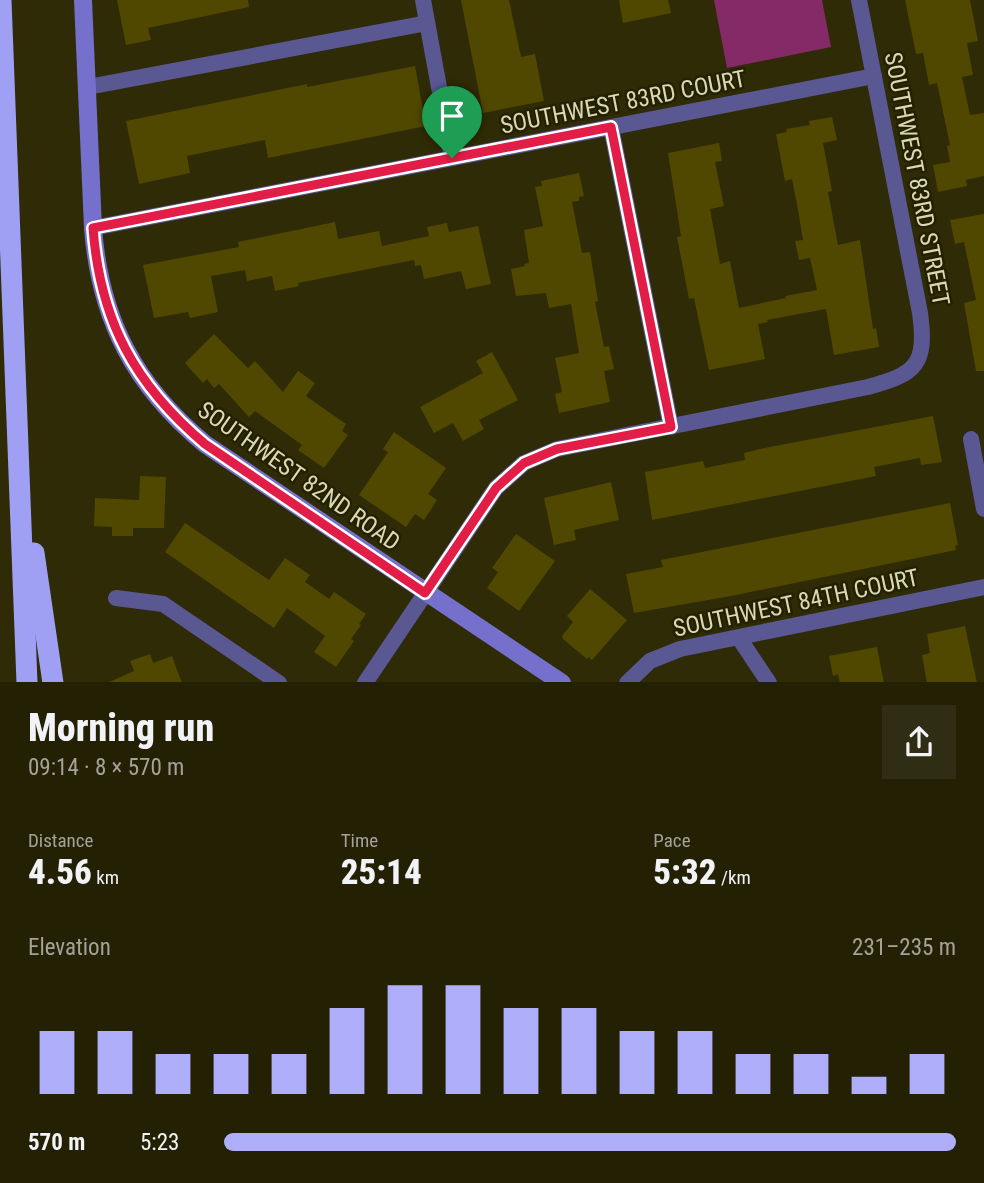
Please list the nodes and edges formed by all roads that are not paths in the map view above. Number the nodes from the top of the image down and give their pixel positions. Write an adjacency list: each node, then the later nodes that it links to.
1 (1, 0): 13 (highway)
2 (83, 0): 7 (street, SOUTHWEST 82ND ROAD)
3 (423, 0): 5 (street)
4 (859, 0): 6 (street, SOUTHWEST 83RD STREET)
5 (427, 23): 7 (street); 9 (street)
6 (874, 76): 8 (street, SOUTHWEST 83RD COURT); 11 (street, SOUTHWEST 83RD STREET)
7 (88, 87): 10 (street, SOUTHWEST 82ND ROAD)
8 (611, 127): 9 (street, SOUTHWEST 83RD COURT); 11 (street)
9 (452, 158): 10 (street, SOUTHWEST 83RD COURT)
10 (93, 228): 16 (street, SOUTHWEST 82ND ROAD)
11 (671, 427): 16 (street)
12 (971, 439): 14 (street)
13 (19, 447): 19 (highway); 20 (highway)
14 (984, 509)
15 (984, 587): 18 (street, SOUTHWEST 84TH COURT)
16 (425, 593): 22 (street); 23 (street, SOUTHWEST 82ND ROAD)
17 (116, 598): 21 (street)
18 (739, 638): 24 (street, SOUTHWEST 84TH COURT); 25 (street)
19 (27, 682)
20 (53, 682)
21 (279, 682)
22 (365, 682)
23 (562, 682)
24 (626, 682)
25 (769, 682)

